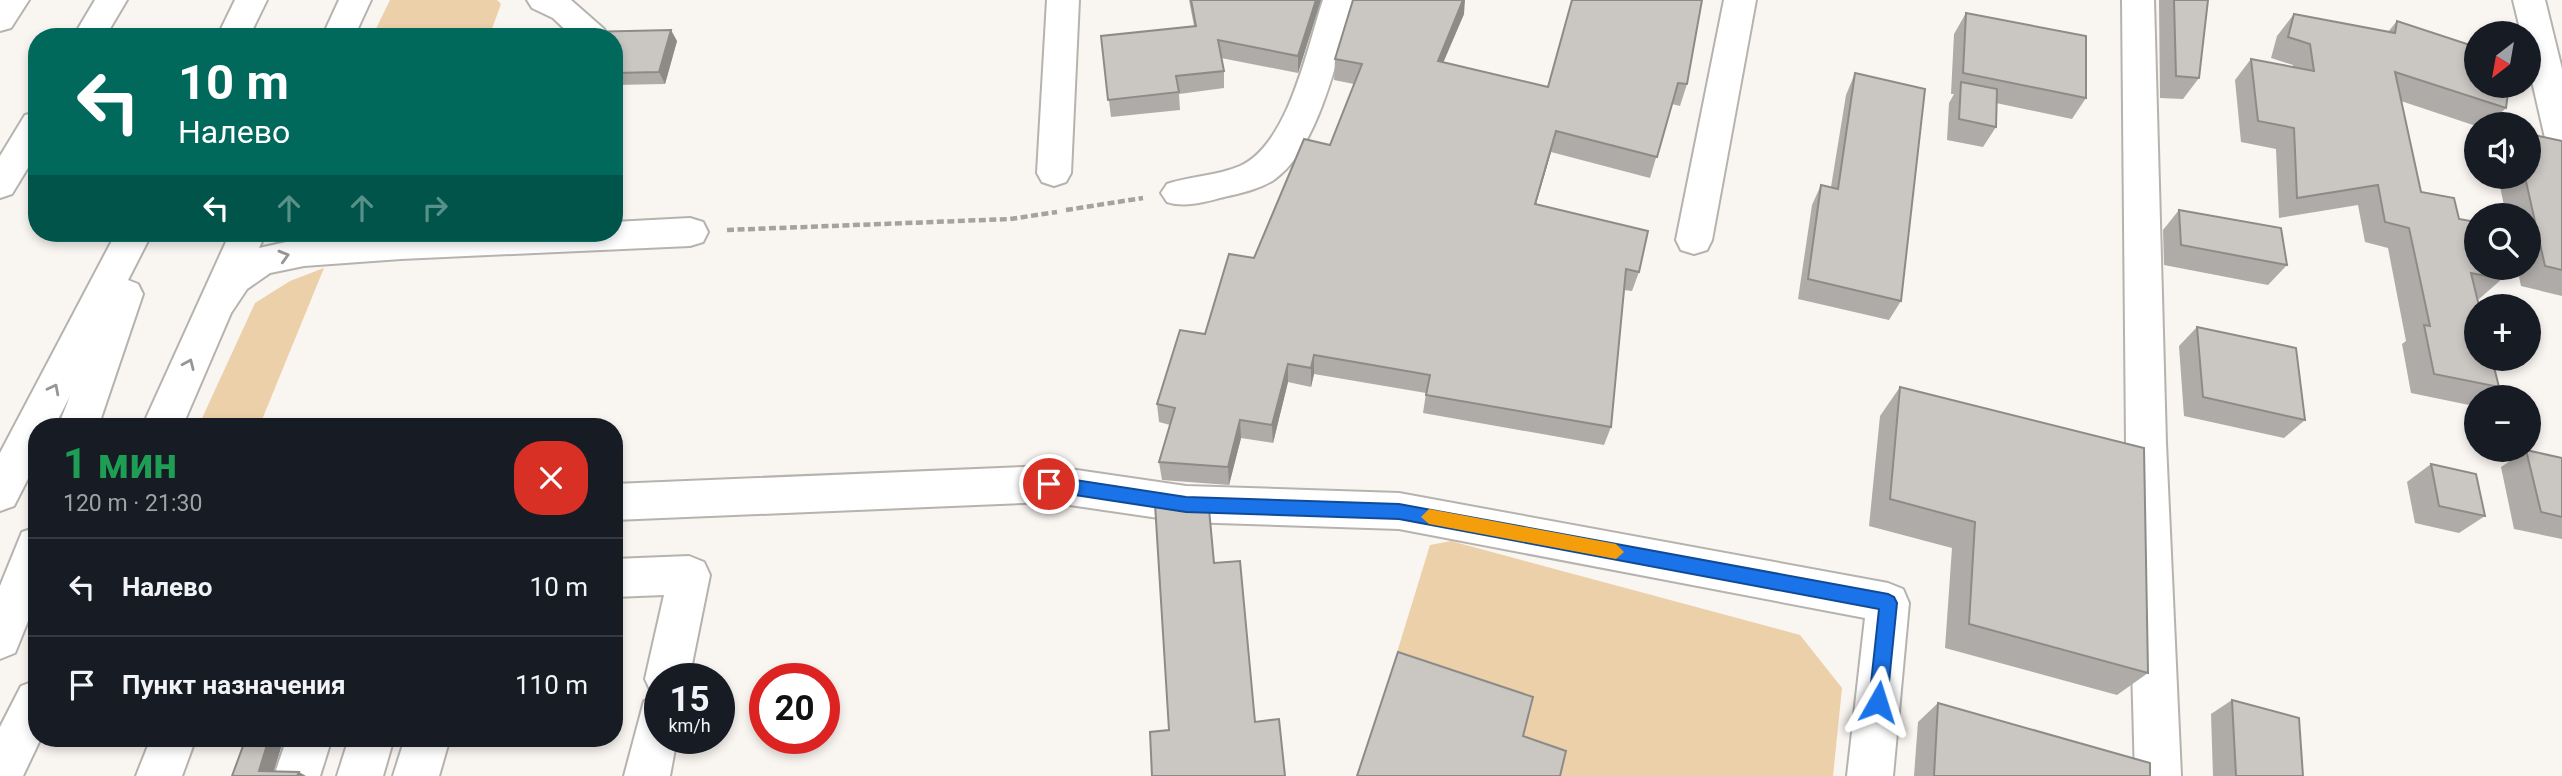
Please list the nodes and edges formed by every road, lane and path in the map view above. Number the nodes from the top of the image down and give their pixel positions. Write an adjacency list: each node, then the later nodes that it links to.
1 (13, 0): 11 (main road)
2 (111, 0): 12 (main road)
3 (251, 0): 13 (main road)
4 (355, 0): 14 (main road)
5 (542, 0): 15 (main road)
6 (1063, 0): 18 (main road)
7 (1339, 0): 20 (main road)
8 (1740, 0): 23 (main road)
9 (2138, 0): 52 (main road)
10 (2529, 0): 16 (main road)
11 (0, 20)
12 (94, 28)
13 (237, 28)
14 (342, 28)
15 (583, 28)
16 (2562, 138)
17 (28, 139): 19 (main road)
18 (1054, 173)
19 (0, 185)
20 (1179, 193): 21 (path)
21 (690, 232): 22 (main road)
22 (623, 234)
23 (1694, 240)
24 (129, 242): 29 (main road, one-way to 24)
25 (144, 242): 30 (main road)
26 (244, 242): 28 (main road)
27 (401, 242): 28 (main road, one-way to 27)
28 (213, 310): 31 (main road, one-way to 28)
29 (39, 418)
30 (81, 418)
31 (166, 418)
32 (28, 439): 33 (main road, one-way to 32)
33 (0, 493)
34 (623, 502): 51 (main road)
35 (28, 568): 37 (main road)
36 (623, 578): 38 (main road)
37 (0, 639)
38 (670, 663)
39 (28, 719): 45 (main road)
40 (170, 747): 46 (main road)
41 (307, 747): 47 (main road)
42 (369, 747): 48 (main road)
43 (425, 747): 49 (main road)
44 (652, 754): 50 (main road)
45 (0, 774)
46 (159, 776)
47 (297, 776)
48 (360, 776)
49 (416, 776)
50 (647, 776)
51 (1870, 776)
52 (2158, 776)

